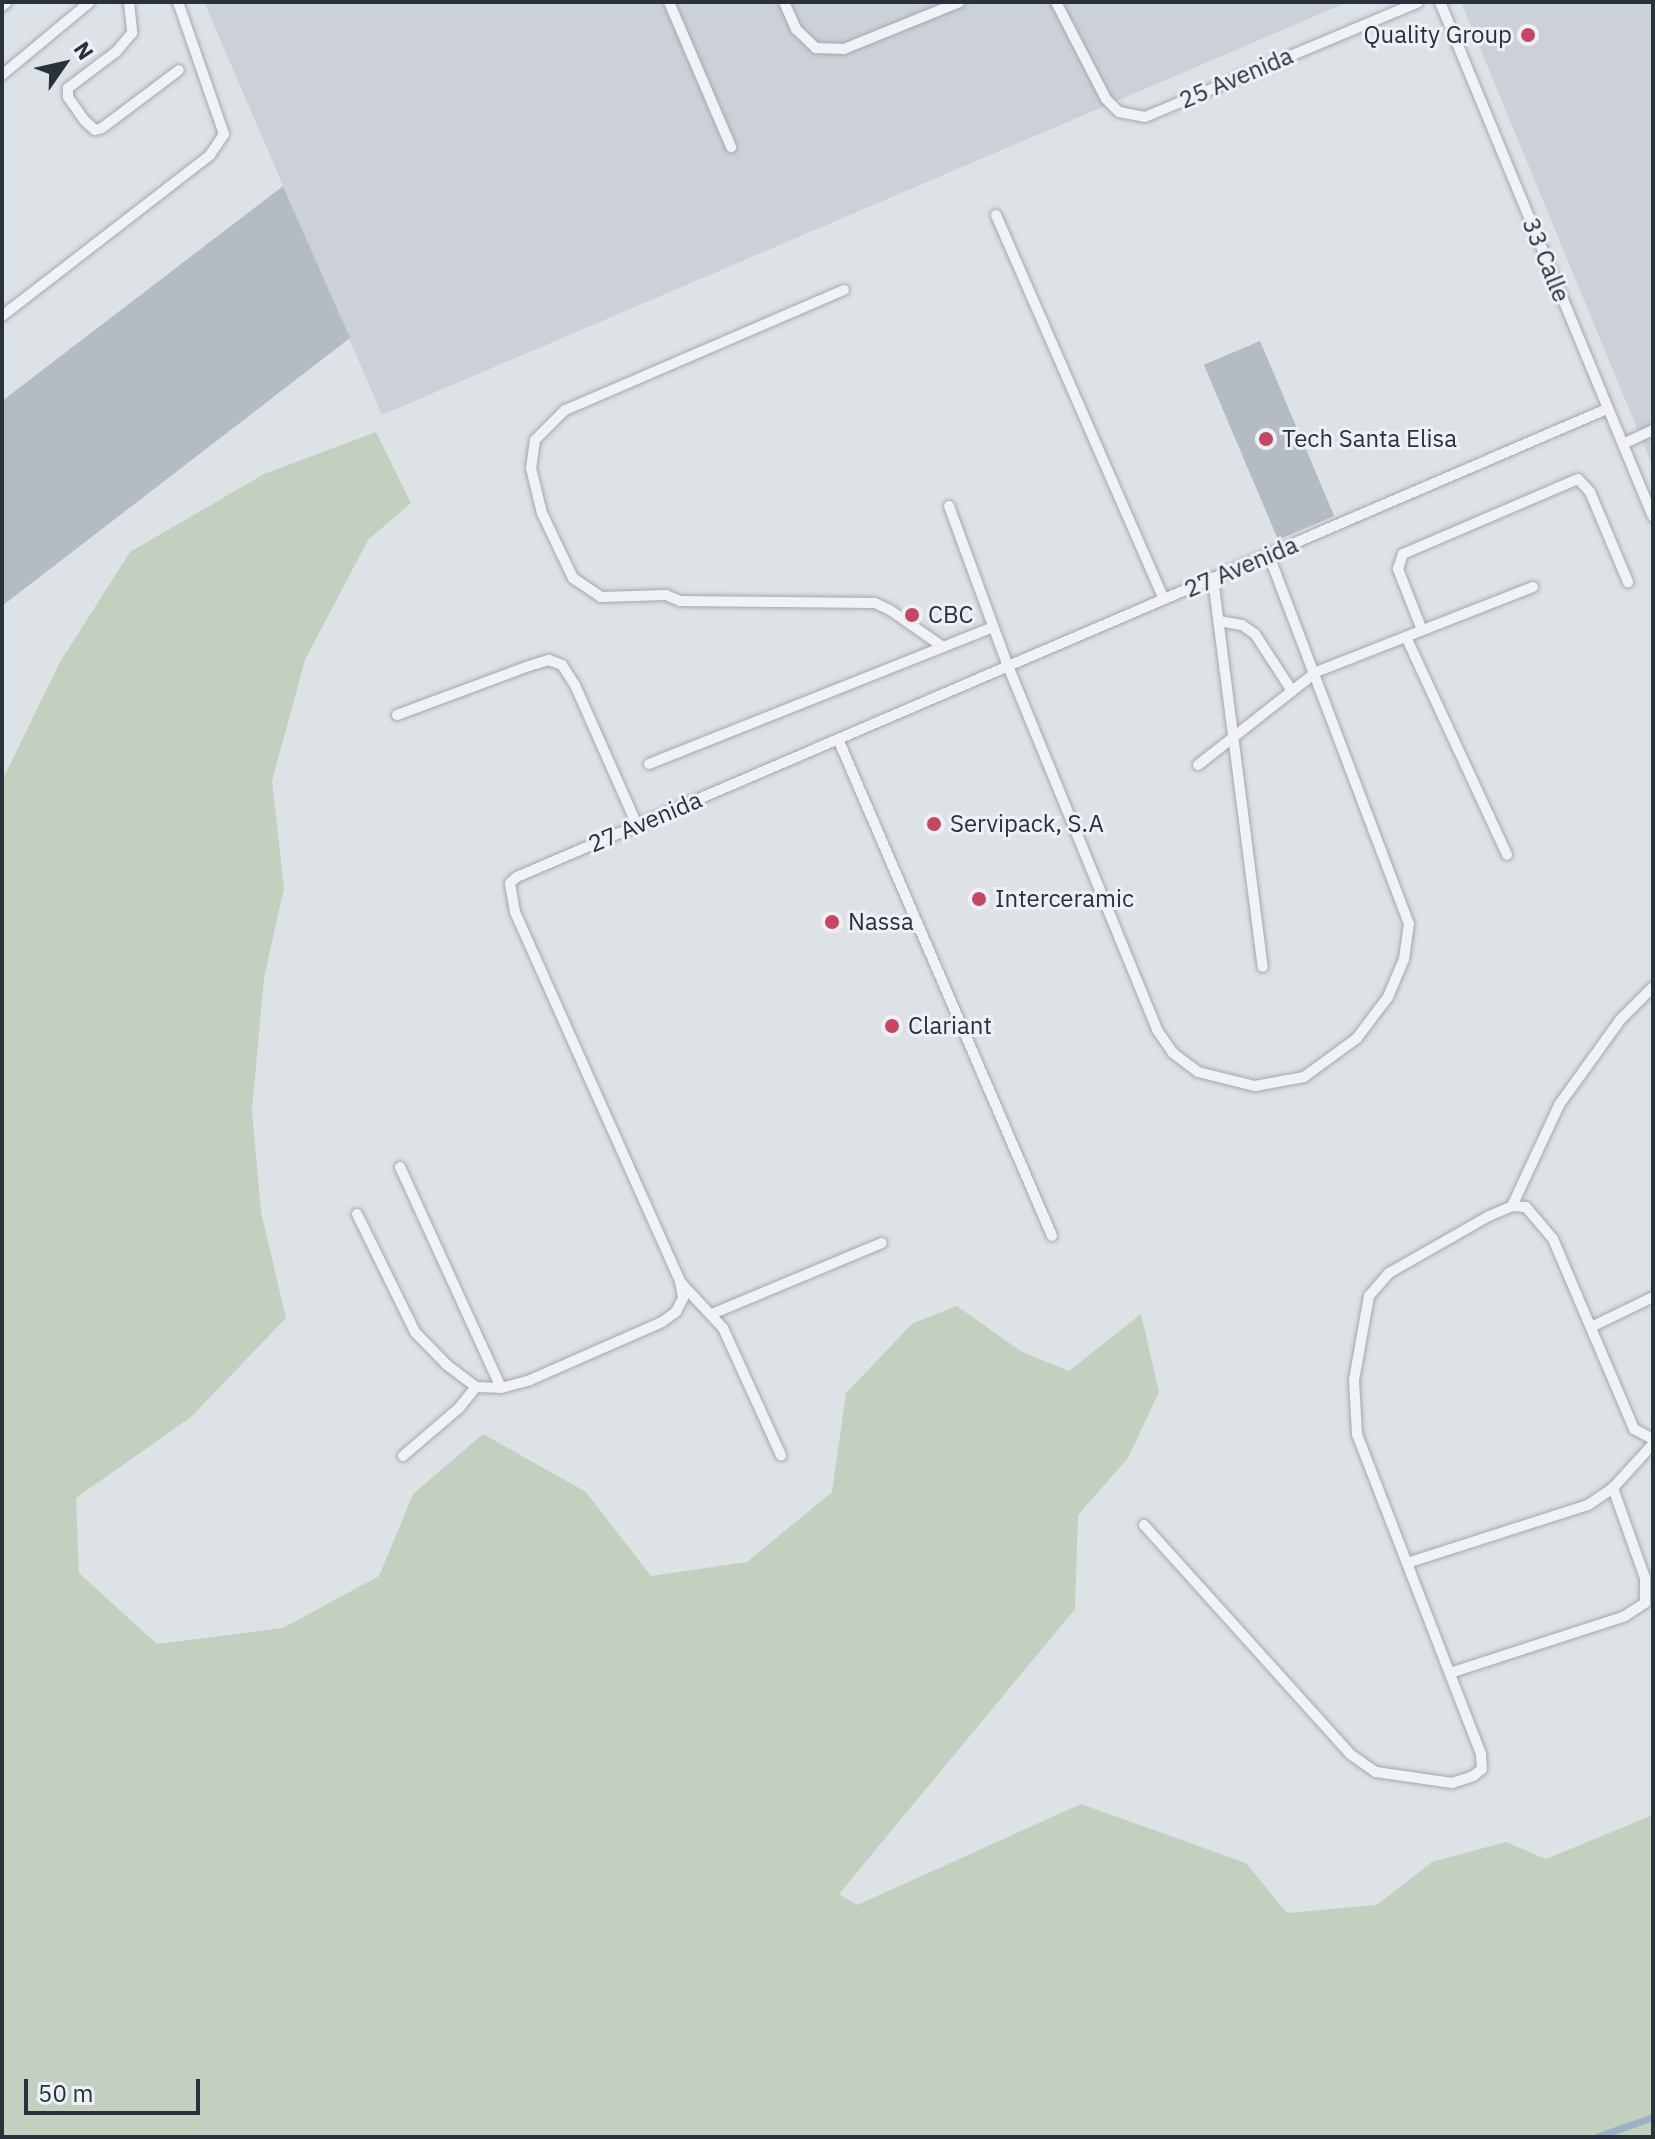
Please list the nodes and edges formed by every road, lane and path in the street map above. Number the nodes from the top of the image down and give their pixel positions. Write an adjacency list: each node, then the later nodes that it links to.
1 (7, 2): 11 (lane)
2 (90, 2): 13 (lane)
3 (129, 2): 12 (lane)
4 (178, 2): 17 (lane)
5 (669, 2): 14 (lane)
6 (784, 2): 7 (lane)
7 (960, 2)
8 (1056, 2): 9 (lane, 25 Avenida)
9 (1418, 2)
10 (1440, 2): 18 (lane, 33 Calle)
11 (2, 6)
12 (179, 70)
13 (2, 75)
14 (731, 147)
15 (996, 215): 27 (lane)
16 (844, 290): 32 (lane)
17 (2, 316)
18 (1607, 409): 20 (lane, 33 Calle); 23 (lane, 27 Avenida)
19 (1653, 430): 20 (lane)
20 (1623, 444): 22 (lane, 33 Calle)
21 (949, 506): 29 (lane)
22 (1653, 517)
23 (1269, 555): 24 (lane, 27 Avenida); 34 (lane)
24 (1213, 579): 27 (lane, 27 Avenida); 28 (lane)
25 (1628, 582): 30 (lane)
26 (1533, 587): 30 (lane)
27 (1164, 599): 33 (lane, 27 Avenida)
28 (1219, 621): 35 (lane); 37 (lane)
29 (993, 627): 32 (lane); 33 (lane)
30 (1422, 630): 31 (lane)
31 (1406, 637): 34 (lane); 42 (lane)
32 (943, 647): 39 (lane)
33 (1008, 666): 34 (lane); 38 (lane, 27 Avenida)
34 (1316, 672): 35 (lane)
35 (1292, 691): 37 (lane)
36 (397, 715): 41 (lane)
37 (1235, 736): 40 (lane); 43 (lane)
38 (838, 739): 41 (lane, 27 Avenida); 48 (lane)
39 (649, 764)
40 (1198, 765)
41 (637, 825): 50 (lane, 27 Avenida)
42 (1507, 855)
43 (1263, 967)
44 (1653, 987): 46 (lane)
45 (400, 1167): 55 (lane)
46 (1512, 1206): 53 (lane); 61 (lane)
47 (357, 1214): 54 (lane)
48 (1052, 1236)
49 (882, 1243): 52 (lane)
50 (680, 1281): 52 (lane); 55 (lane)
51 (1653, 1297): 53 (lane)
52 (712, 1314): 57 (lane)
53 (1591, 1327): 56 (lane)
54 (476, 1387): 55 (lane); 58 (lane)
55 (501, 1388)
56 (1653, 1442): 59 (lane)
57 (781, 1455)
58 (403, 1456)
59 (1613, 1488): 61 (lane); 62 (lane)
60 (1144, 1525): 63 (lane)
61 (1407, 1563): 63 (lane)
62 (1649, 1605): 63 (lane)
63 (1450, 1673)

